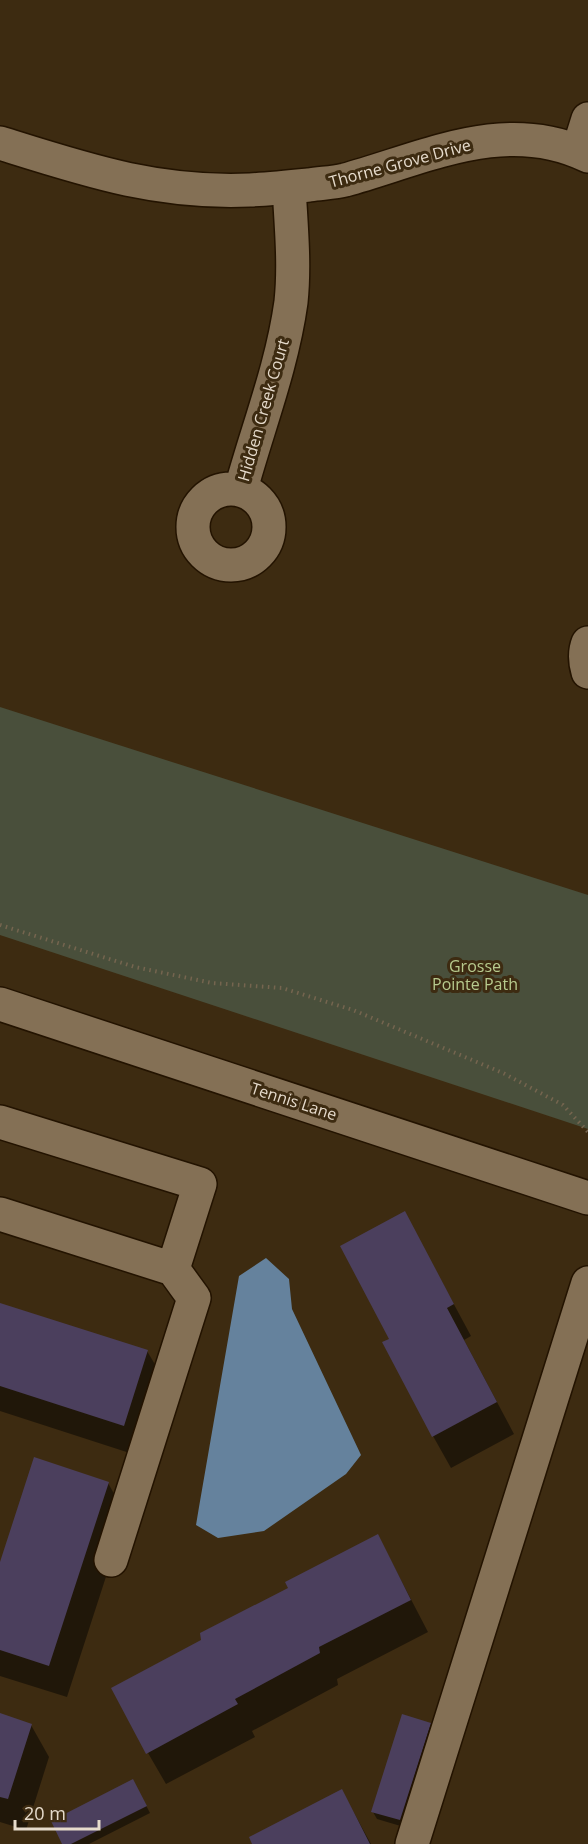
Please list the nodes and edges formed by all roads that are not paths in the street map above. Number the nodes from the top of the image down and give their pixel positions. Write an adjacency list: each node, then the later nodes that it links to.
1 (588, 119): 3 (street)
2 (0, 143): 4 (street, Thorne Grove Drive)
3 (583, 153): 4 (street, Thorne Grove Drive)
4 (289, 187): 5 (street, Hidden Creek Court)
5 (241, 489)
6 (588, 643): 7 (street)
7 (588, 672)
8 (0, 1004): 10 (street, Tennis Lane)
9 (0, 1122): 12 (street)
10 (588, 1198)
11 (0, 1214): 12 (street)
12 (173, 1269): 14 (street)
13 (588, 1283): 15 (street)
14 (111, 1560)
15 (412, 1844)

